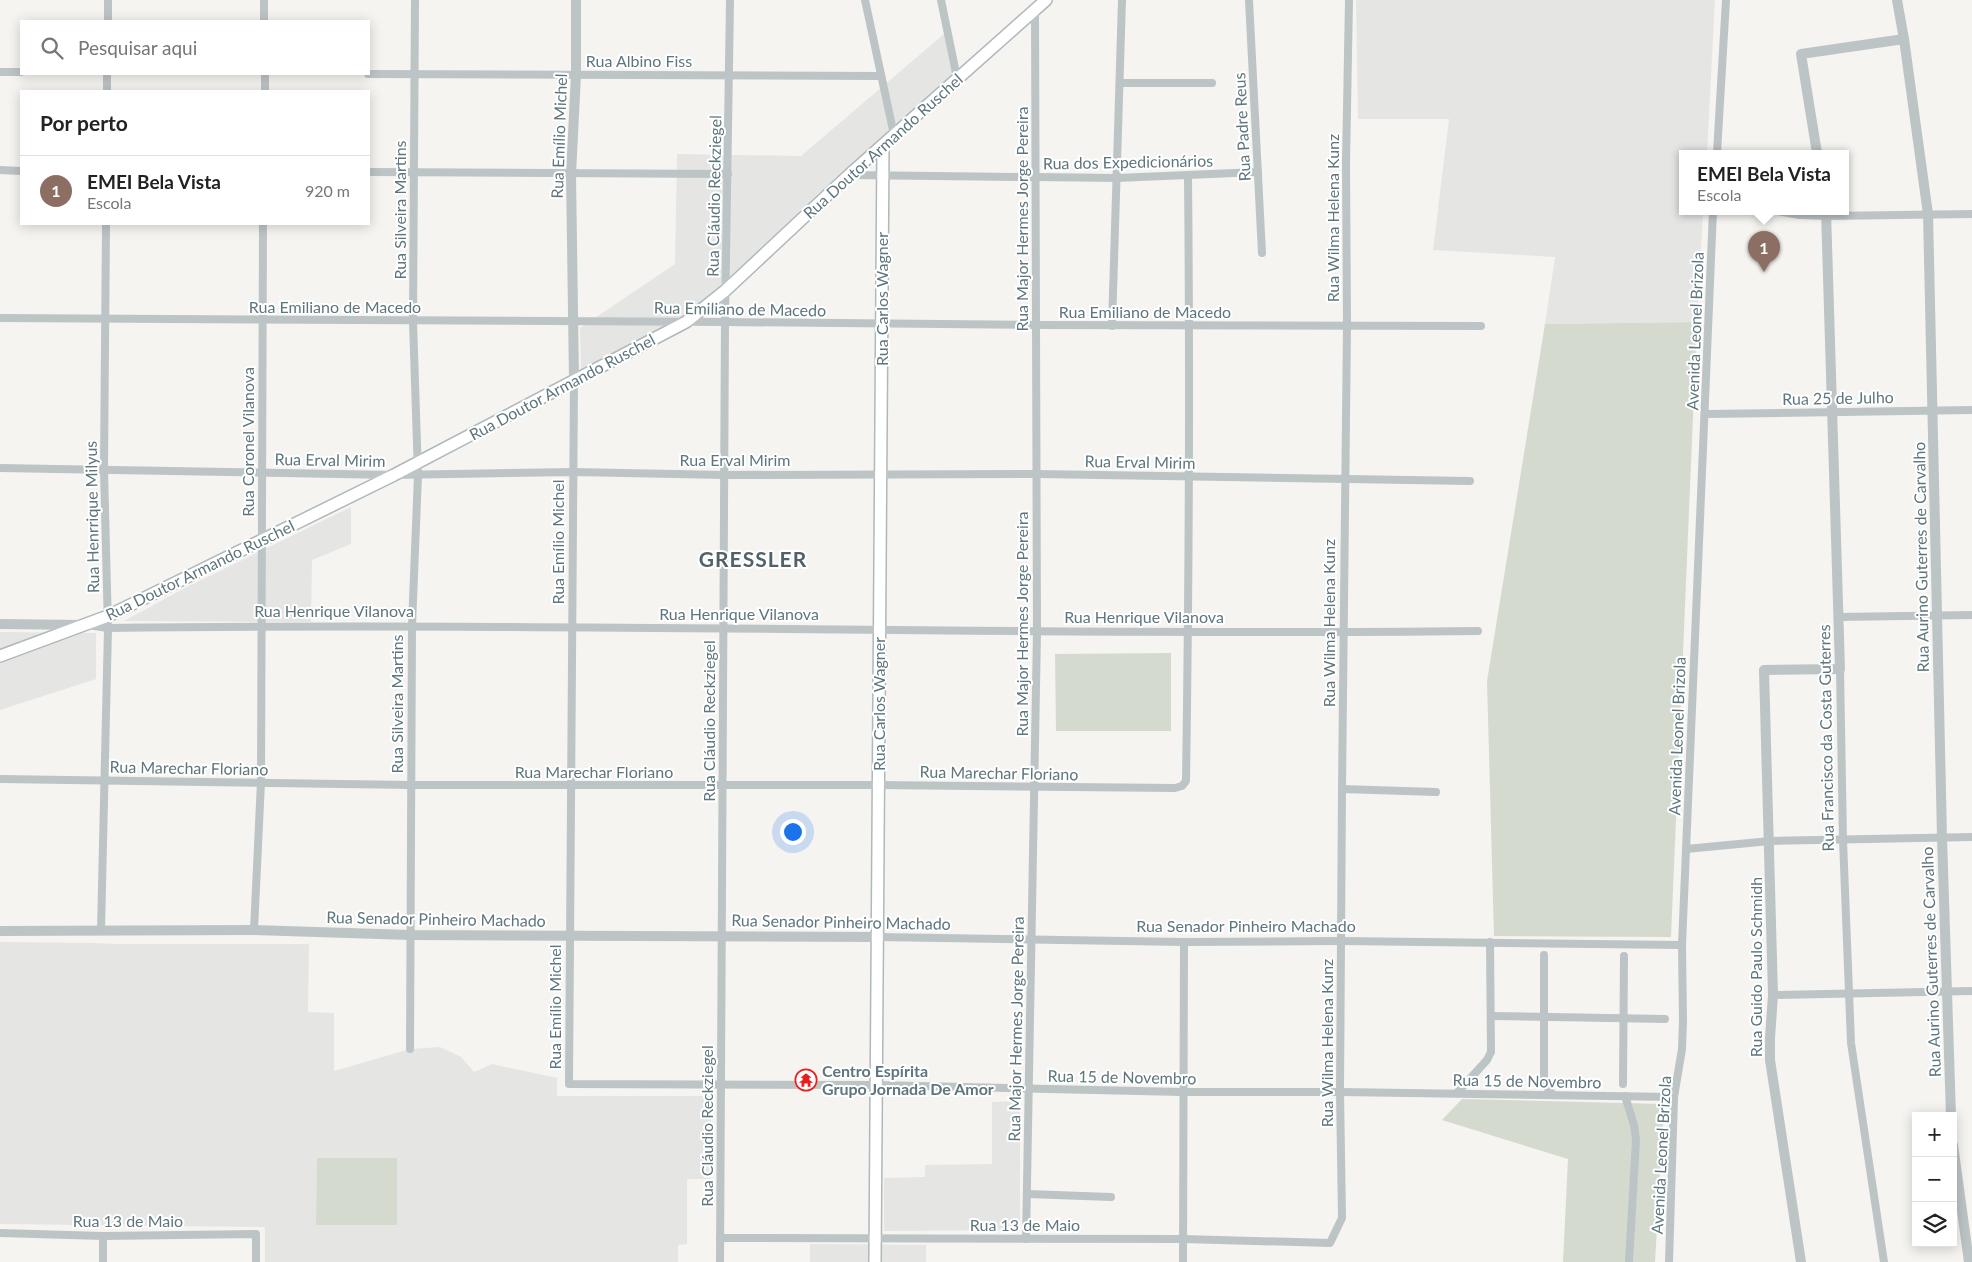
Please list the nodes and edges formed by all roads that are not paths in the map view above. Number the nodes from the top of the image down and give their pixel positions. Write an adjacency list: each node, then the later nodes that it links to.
1 (108, 0): 15 (street)
2 (264, 0): 16 (street)
3 (415, 0): 21 (street, Rua Silveira Martins)
4 (576, 0): 24 (street, Rua Emílio Michel)
5 (730, 0): 25 (street, Rua Cláudio Reckziegel)
6 (864, 0): 26 (street)
7 (941, 0): 27 (street)
8 (1046, 0): 14 (main road, Rua Doutor Armando Ruschel)
9 (1122, 0): 28 (street)
10 (1249, 0): 40 (street, Rua Padre Reus)
11 (1349, 0): 66 (street, Rua Wilma Helena Kunz)
12 (1726, 0): 34 (street)
13 (1897, 0): 17 (street, Rua Aurino Guterres de Carvalho)
14 (1035, 9): 27 (main road, Rua Doutor Armando Ruschel); 46 (street, Rua Major Hermes Jorge Pereira)
15 (108, 20)
16 (264, 20)
17 (1904, 39): 35 (street); 49 (street, Rua Aurino Guterres de Carvalho)
18 (0, 72): 19 (street)
19 (20, 72)
20 (370, 74): 21 (street, Rua Albino Fiss)
21 (415, 74): 24 (street, Rua Albino Fiss); 39 (street, Rua Silveira Martins)
22 (107, 75): 30 (street)
23 (265, 75): 31 (street)
24 (576, 75): 25 (street, Rua Albino Fiss); 41 (street, Rua Emílio Michel)
25 (729, 75): 26 (street, Rua Albino Fiss); 42 (street, Rua Cláudio Reckziegel)
26 (880, 76): 32 (street)
27 (957, 78): 32 (main road, Rua Doutor Armando Ruschel)
28 (1120, 82): 29 (street); 47 (street)
29 (1212, 83)
30 (107, 90)
31 (265, 90)
32 (894, 135): 33 (main road, Rua Doutor Armando Ruschel)
33 (883, 145): 43 (main road, Rua Doutor Armando Ruschel); 44 (main road, Rua Carlos Wagner)
34 (1716, 150)
35 (1817, 150)
36 (0, 170): 37 (street)
37 (20, 170)
38 (370, 172): 39 (street)
39 (414, 172): 41 (street); 60 (street, Rua Silveira Martins)
40 (1258, 172): 45 (street, Rua dos Expedicionários); 55 (street, Rua Padre Reus)
41 (571, 174): 42 (street); 61 (street, Rua Emílio Michel)
42 (728, 174): 56 (street, Rua Cláudio Reckziegel)
43 (849, 175): 44 (street, Rua dos Expedicionários); 56 (main road, Rua Doutor Armando Ruschel)
44 (882, 176): 46 (street, Rua dos Expedicionários); 64 (main road, Rua Carlos Wagner)
45 (1188, 176): 47 (street, Rua dos Expedicionários); 68 (street)
46 (1036, 177): 47 (street, Rua dos Expedicionários); 65 (street, Rua Major Hermes Jorge Pereira)
47 (1117, 178): 67 (street)
48 (1849, 214): 49 (street)
49 (1928, 214): 50 (street); 71 (street, Rua Aurino Guterres de Carvalho)
50 (1972, 214)
51 (1713, 215): 74 (street, Avenida Leonel Brizola)
52 (1827, 215): 73 (street, Rua Francisco da Costa Guterres)
53 (106, 225): 58 (street, Rua Henrrique Milyus)
54 (263, 225): 59 (street, Rua Coronel Vilanova)
55 (1262, 253)
56 (726, 290): 62 (main road, Rua Doutor Armando Ruschel); 63 (street, Rua Cláudio Reckziegel)
57 (0, 318): 58 (street, Rua Emiliano de Macedo)
58 (105, 320): 59 (street, Rua Emiliano de Macedo); 77 (street, Rua Henrrique Milyus)
59 (263, 320): 60 (street, Rua Emiliano de Macedo); 78 (street, Rua Coronel Vilanova)
60 (413, 321): 61 (street, Rua Emiliano de Macedo); 75 (street, Rua Silveira Martins)
61 (573, 321): 62 (street, Rua Emiliano de Macedo); 70 (street, Rua Emílio Michel)
62 (686, 322): 63 (street, Rua Emiliano de Macedo); 70 (main road, Rua Doutor Armando Ruschel)
63 (726, 322): 64 (street, Rua Emiliano de Macedo); 80 (street, Rua Cláudio Reckziegel)
64 (881, 324): 65 (street, Rua Emiliano de Macedo); 81 (main road, Rua Carlos Wagner)
65 (1036, 325): 67 (street, Rua Emiliano de Macedo); 82 (street, Rua Major Hermes Jorge Pereira)
66 (1347, 325): 68 (street, Rua Emiliano de Macedo); 69 (street, Rua Emiliano de Macedo); 86 (street, Rua Wilma Helena Kunz)
67 (1112, 326): 68 (street, Rua Emiliano de Macedo)
68 (1190, 326): 85 (street)
69 (1480, 326)
70 (574, 380): 75 (main road, Rua Doutor Armando Ruschel); 79 (street, Rua Emílio Michel)
71 (1933, 410): 72 (street, Rua 25 de Julho); 73 (street, Rua 25 de Julho); 91 (street, Rua Aurino Guterres de Carvalho)
72 (1972, 410)
73 (1833, 412): 74 (street, Rua 25 de Julho); 92 (street, Rua Francisco da Costa Guterres)
74 (1706, 414): 121 (street, Avenida Leonel Brizola)
75 (418, 461): 83 (main road, Rua Doutor Armando Ruschel); 84 (street, Rua Silveira Martins)
76 (0, 468): 77 (street, Rua Erval Mirim)
77 (104, 470): 78 (street, Rua Erval Mirim); 90 (street, Rua Henrrique Milyus)
78 (262, 472): 83 (street, Rua Erval Mirim); 88 (street, Rua Coronel Vilanova)
79 (574, 472): 80 (street, Rua Erval Mirim); 84 (street, Rua Erval Mirim); 98 (street, Rua Emílio Michel)
80 (724, 474): 81 (street, Rua Erval Mirim); 99 (street, Rua Cláudio Reckziegel)
81 (880, 474): 82 (street, Rua Erval Mirim); 100 (main road, Rua Carlos Wagner)
82 (1037, 474): 85 (street, Rua Erval Mirim); 102 (street, Rua Major Hermes Jorge Pereira)
83 (394, 475): 84 (street, Rua Erval Mirim); 88 (main road, Rua Doutor Armando Ruschel)
84 (418, 475): 96 (street, Rua Silveira Martins)
85 (1189, 476): 86 (street, Rua Erval Mirim); 103 (street)
86 (1344, 479): 87 (street, Rua Erval Mirim); 104 (street, Rua Wilma Helena Kunz)
87 (1470, 481)
88 (261, 540): 90 (main road, Rua Doutor Armando Ruschel); 95 (street, Rua Coronel Vilanova)
89 (1972, 615): 91 (street)
90 (108, 616): 94 (main road, Rua Doutor Armando Ruschel); 97 (street, Rua Henrrique Milyus)
91 (1938, 616): 92 (street); 117 (street, Rua Aurino Guterres de Carvalho)
92 (1839, 617): 106 (street, Rua Francisco da Costa Guterres)
93 (0, 624): 94 (street, Rua Henrique Vilanova)
94 (85, 625): 97 (street, Rua Henrique Vilanova); 105 (main road, Rua Doutor Armando Ruschel)
95 (261, 626): 96 (street, Rua Henrique Vilanova); 97 (street, Rua Henrique Vilanova); 109 (street, Rua Coronel Vilanova)
96 (412, 626): 98 (street, Rua Henrique Vilanova); 110 (street, Rua Silveira Martins)
97 (108, 628): 108 (street, Rua Henrrique Milyus)
98 (572, 628): 99 (street, Rua Henrique Vilanova); 113 (street, Rua Emílio Michel)
99 (724, 630): 100 (street, Rua Henrique Vilanova); 111 (street, Rua Cláudio Reckziegel)
100 (879, 630): 102 (street, Rua Henrique Vilanova); 112 (main road, Rua Carlos Wagner)
101 (1478, 631): 104 (street, Rua Henrique Vilanova)
102 (1038, 632): 103 (street, Rua Henrique Vilanova); 114 (street, Rua Major Hermes Jorge Pereira)
103 (1188, 633): 104 (street, Rua Henrique Vilanova); 114 (street, Rua Marechar Floriano)
104 (1343, 633): 115 (street, Rua Wilma Helena Kunz)
105 (0, 656)
106 (1840, 669): 119 (street, Rua Francisco da Costa Guterres); 120 (street, Rua Guido Paulo Schmidh)
107 (0, 779): 108 (street, Rua Marechar Floriano)
108 (104, 781): 109 (street, Rua Marechar Floriano); 122 (street, Rua Henrrique Milyus)
109 (261, 782): 110 (street, Rua Marechar Floriano); 123 (street, Rua Coronel Vilanova)
110 (411, 785): 113 (street, Rua Marechar Floriano); 125 (street, Rua Silveira Martins)
111 (723, 785): 112 (street, Rua Marechar Floriano); 113 (street, Rua Marechar Floriano); 127 (street, Rua Cláudio Reckziegel)
112 (878, 785): 114 (street, Rua Marechar Floriano); 128 (main road, Rua Carlos Wagner)
113 (571, 786): 126 (street, Rua Emílio Michel)
114 (1034, 787): 129 (street, Rua Major Hermes Jorge Pereira)
115 (1342, 789): 116 (street); 130 (street, Rua Wilma Helena Kunz)
116 (1436, 792)
117 (1942, 837): 118 (street); 119 (street); 137 (street, Rua Aurino Guterres de Carvalho)
118 (1972, 837)
119 (1843, 840): 120 (street); 138 (street, Rua Francisco da Costa Guterres)
120 (1770, 841): 121 (street); 139 (street, Rua Guido Paulo Schmidh)
121 (1686, 849): 133 (street, Avenida Leonel Brizola)
122 (101, 930): 123 (street, Rua Senador Pinheiro Machado); 124 (street, Rua Senador Pinheiro Machado)
123 (254, 930): 125 (street, Rua Senador Pinheiro Machado)
124 (0, 931)
125 (410, 935): 126 (street, Rua Senador Pinheiro Machado); 144 (street, Rua Silveira Martins)
126 (570, 935): 127 (street, Rua Senador Pinheiro Machado); 145 (street, Rua Emílio Michel)
127 (722, 936): 128 (street, Rua Senador Pinheiro Machado); 147 (street, Rua Cláudio Reckziegel)
128 (877, 937): 129 (street, Rua Senador Pinheiro Machado); 148 (main road, Rua Carlos Wagner)
129 (1031, 939): 131 (street, Rua Senador Pinheiro Machado); 149 (street, Rua Major Hermes Jorge Pereira)
130 (1341, 941): 131 (street, Rua Senador Pinheiro Machado); 132 (street, Rua Senador Pinheiro Machado); 151 (street, Rua Wilma Helena Kunz)
131 (1184, 942): 150 (street)
132 (1490, 942): 133 (street, Rua Senador Pinheiro Machado); 140 (street)
133 (1682, 945): 155 (street, Avenida Leonel Brizola)
134 (1544, 955): 141 (street)
135 (1624, 956): 142 (street)
136 (1972, 991): 137 (street)
137 (1947, 992): 138 (street); 156 (street, Rua Aurino Guterres de Carvalho)
138 (1849, 994): 139 (street); 175 (street, Rua Francisco da Costa Guterres)
139 (1773, 995): 174 (street, Rua Guido Paulo Schmidh)
140 (1491, 1016): 141 (street); 152 (street)
141 (1544, 1017): 142 (street); 153 (street)
142 (1624, 1018): 143 (street); 146 (street)
143 (1665, 1019)
144 (410, 1049)
145 (569, 1084): 147 (street, Rua 15 de Novembro)
146 (1623, 1084)
147 (721, 1085): 148 (street, Rua 15 de Novembro); 163 (street, Rua Cláudio Reckziegel)
148 (876, 1085): 149 (street, Rua 15 de Novembro); 162 (main road, Rua Carlos Wagner)
149 (1028, 1089): 150 (street, Rua 15 de Novembro); 158 (street, Rua Major Hermes Jorge Pereira)
150 (1182, 1092): 151 (street, Rua 15 de Novembro); 165 (street)
151 (1340, 1092): 152 (street, Rua 15 de Novembro); 166 (street, Rua Wilma Helena Kunz)
152 (1457, 1093): 153 (street, Rua 15 de Novembro)
153 (1553, 1095): 154 (street, Rua 15 de Novembro)
154 (1625, 1096): 155 (street, Rua 15 de Novembro); 172 (street)
155 (1674, 1097): 173 (street, Avenida Leonel Brizola)
156 (1951, 1112)
157 (1955, 1157): 176 (street)
158 (1027, 1194): 159 (street); 164 (street, Rua Major Hermes Jorge Pereira)
159 (1111, 1197)
160 (0, 1233): 161 (street, Rua 13 de Maio)
161 (103, 1236): 167 (street); 168 (street, Rua 13 de Maio)
162 (875, 1237): 163 (street, Rua 13 de Maio); 164 (street, Rua 13 de Maio); 170 (main road, Rua Carlos Wagner)
163 (720, 1238): 169 (street, Rua Cláudio Reckziegel)
164 (1026, 1239): 165 (street, Rua 13 de Maio)
165 (1183, 1239): 166 (street, Rua 13 de Maio); 171 (street)
166 (1330, 1244)
167 (103, 1262)
168 (256, 1262)
169 (720, 1262)
170 (875, 1262)
171 (1183, 1262)
172 (1630, 1262)
173 (1669, 1262)
174 (1801, 1262)
175 (1884, 1262)
176 (1969, 1262)

